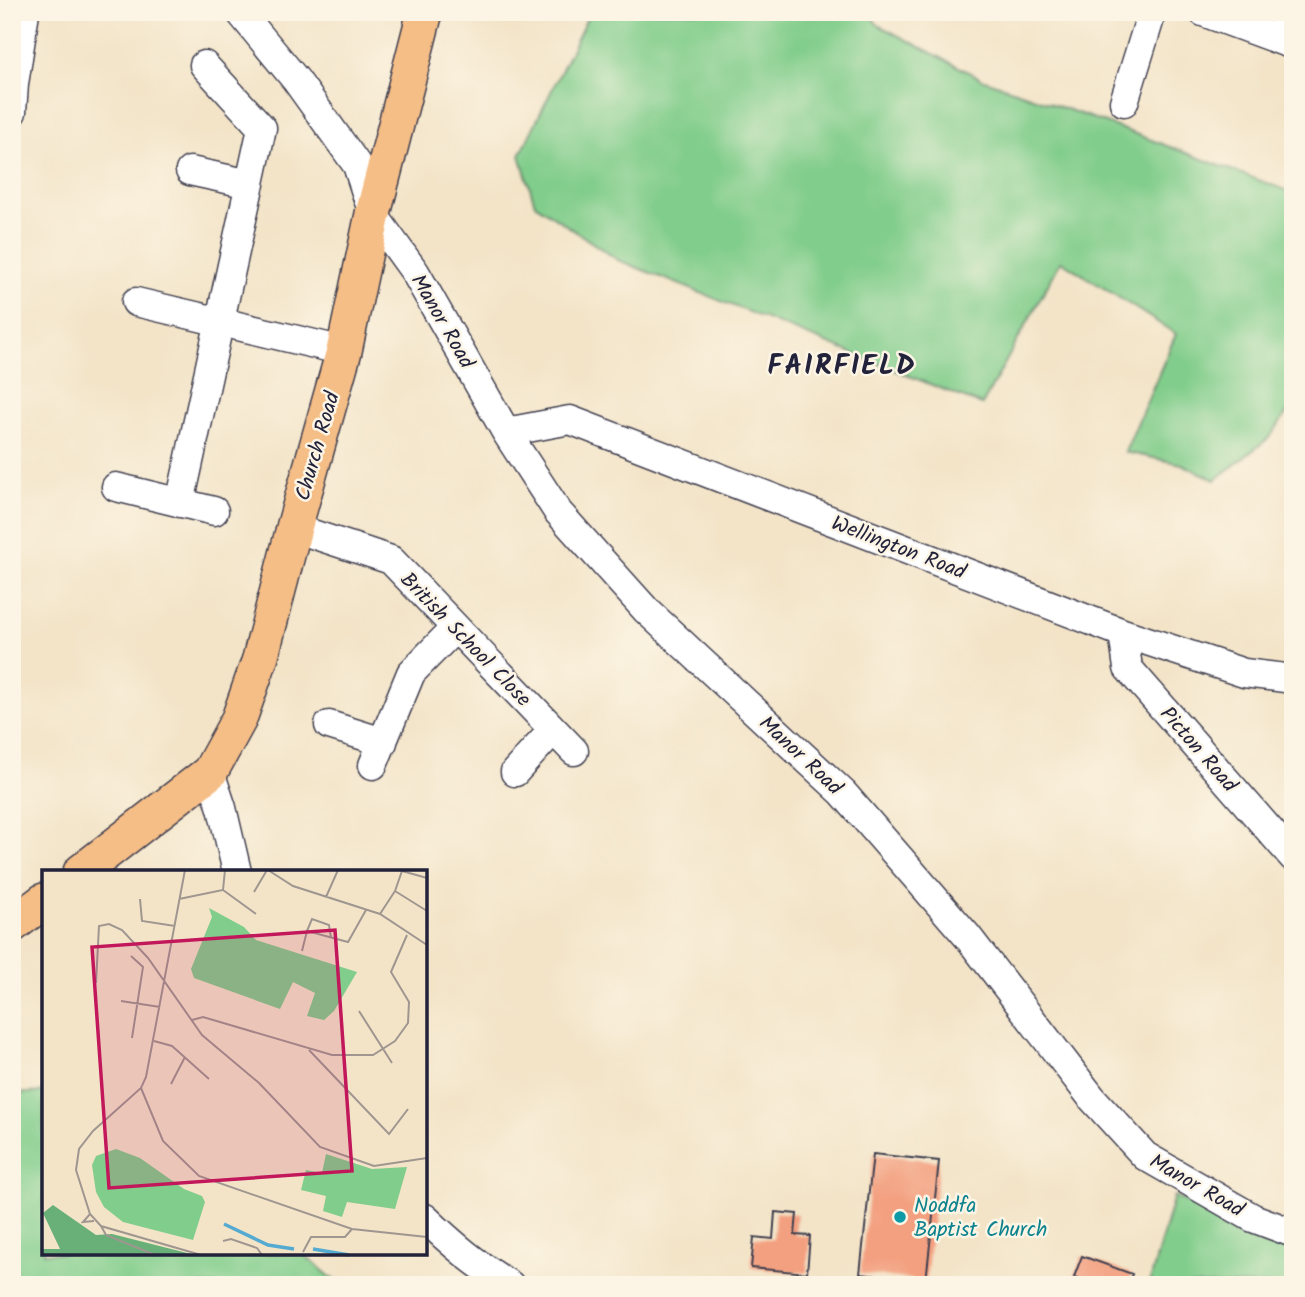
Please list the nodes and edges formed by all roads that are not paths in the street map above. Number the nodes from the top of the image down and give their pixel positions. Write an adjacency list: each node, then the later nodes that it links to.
1 (25, 12): 10 (street)
2 (240, 12): 13 (street, Manor Road)
3 (425, 12): 13 (main road, Church Road)
4 (1152, 12): 9 (street)
5 (1203, 12): 7 (street)
6 (1285, 12): 7 (street)
7 (1288, 43)
8 (204, 65): 12 (street)
9 (1124, 102)
10 (12, 112)
11 (190, 171): 12 (street)
12 (250, 184): 15 (street)
13 (373, 214): 16 (main road, Church Road); 17 (street, Manor Road)
14 (136, 302): 15 (street)
15 (221, 321): 16 (street); 19 (street)
16 (344, 351): 21 (main road, Church Road)
17 (506, 432): 23 (street, Wellington Road); 36 (street, Manor Road)
18 (116, 487): 19 (street)
19 (180, 503): 20 (street)
20 (214, 511)
21 (294, 528): 22 (street, British School Close); 28 (main road, Church Road)
22 (455, 628): 25 (street); 26 (street, British School Close)
23 (1123, 633): 24 (street, Wellington Road); 30 (street, Picton Road)
24 (1293, 679)
25 (329, 725)
26 (554, 730): 27 (street, British School Close); 29 (street)
27 (574, 751)
28 (210, 772): 31 (main road); 32 (street)
29 (515, 772)
30 (1293, 857)
31 (84, 870)
32 (237, 870)
33 (42, 902): 34 (main road)
34 (12, 925)
35 (427, 1220): 37 (street)
36 (1293, 1233)
37 (510, 1285)

